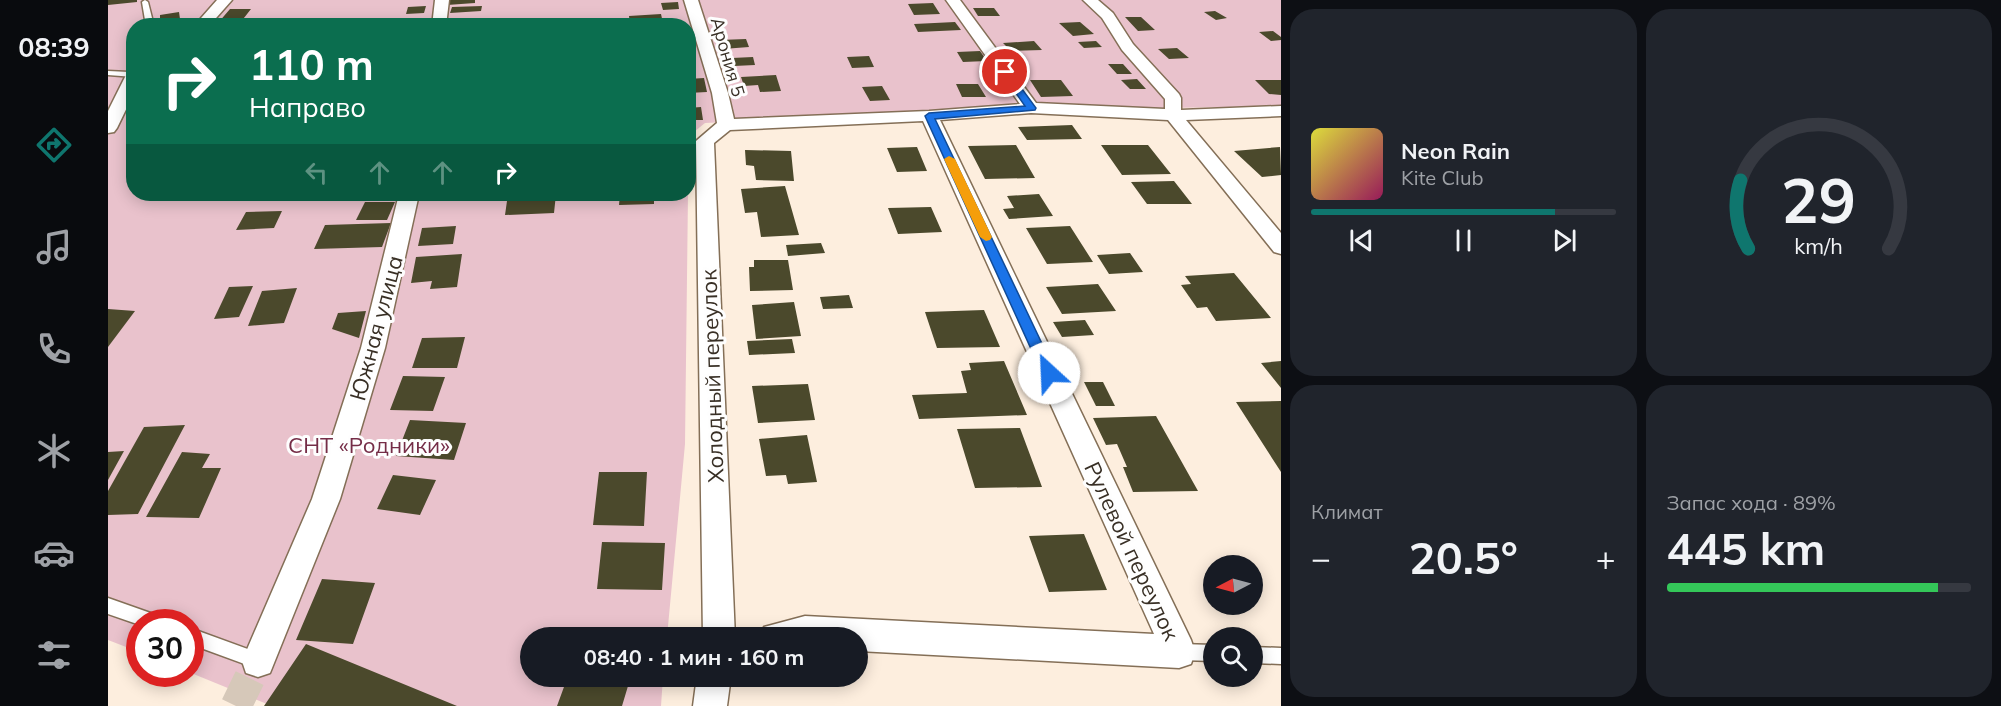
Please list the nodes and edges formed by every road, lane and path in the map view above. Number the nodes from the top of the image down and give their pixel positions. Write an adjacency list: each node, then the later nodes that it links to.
1 (225, 0): 8 (street)
2 (442, 0): 9 (street)
3 (692, 0): 17 (street, Арония 5)
4 (953, 0): 13 (street)
5 (1090, 0): 15 (street)
6 (145, 2): 7 (lane)
7 (148, 18)
8 (208, 18)
9 (440, 18)
10 (108, 73): 11 (lane)
11 (126, 74)
12 (126, 90): 18 (street)
13 (1031, 108): 15 (street); 16 (street)
14 (1281, 111): 15 (street)
15 (1173, 115): 20 (street)
16 (929, 116): 17 (street); 26 (street, Рулевой переулок)
17 (726, 125): 23 (street, Холодный переулок)
18 (108, 128)
19 (407, 201): 30 (street, Южная улица)
20 (1281, 247)
21 (108, 606): 22 (lane)
22 (126, 612)
23 (718, 627)
24 (868, 635): 26 (street, Рулевой переулок)
25 (204, 641): 30 (lane)
26 (1179, 652): 27 (lane)
27 (1203, 653)
28 (1263, 655): 29 (lane)
29 (1281, 656)
30 (258, 662)
31 (713, 687): 32 (street)
32 (710, 706)

